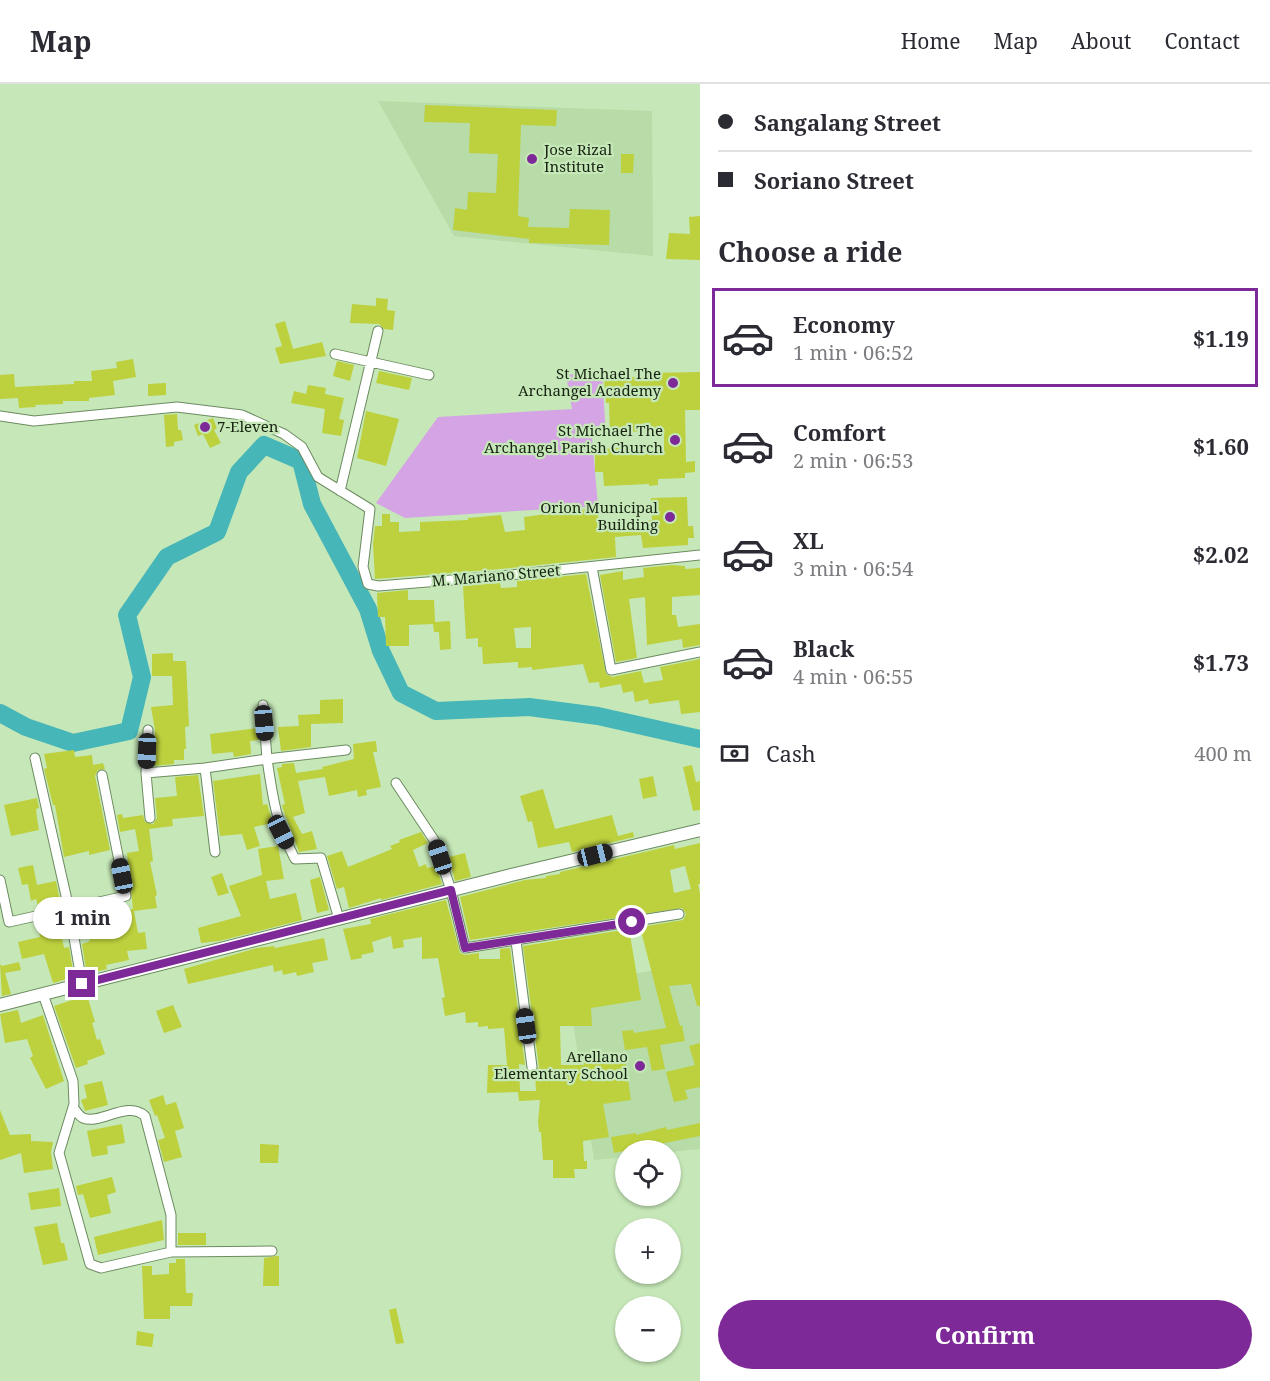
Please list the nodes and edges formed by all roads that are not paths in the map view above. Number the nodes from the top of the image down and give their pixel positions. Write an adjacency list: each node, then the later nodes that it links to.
1 (378, 332): 3 (street)
2 (335, 354): 3 (street)
3 (371, 362): 4 (street); 6 (street)
4 (429, 375)
5 (0, 416): 6 (street)
6 (340, 491): 8 (street, M. Mariano Street)
7 (700, 555): 8 (street, M. Mariano Street)
8 (592, 567): 9 (street)
9 (700, 652)
10 (263, 705): 14 (street)
11 (148, 730): 16 (street)
12 (346, 750): 14 (street)
13 (35, 758): 24 (street)
14 (267, 759): 15 (street); 26 (street)
15 (205, 768): 16 (street); 21 (street)
16 (146, 773): 19 (street)
17 (102, 775): 24 (street)
18 (396, 783): 23 (street)
19 (150, 818)
20 (700, 830): 23 (main road)
21 (215, 852)
22 (0, 880): 24 (street)
23 (451, 890): 26 (main road); 27 (street)
24 (69, 909): 28 (street)
25 (679, 914): 27 (street)
26 (339, 919): 28 (main road)
27 (516, 941): 31 (street)
28 (82, 984): 29 (main road)
29 (43, 994): 30 (main road); 32 (street)
30 (0, 1005)
31 (532, 1067)
32 (73, 1107): 34 (street); 34 (street)
33 (272, 1251): 34 (street)
34 (171, 1252)

